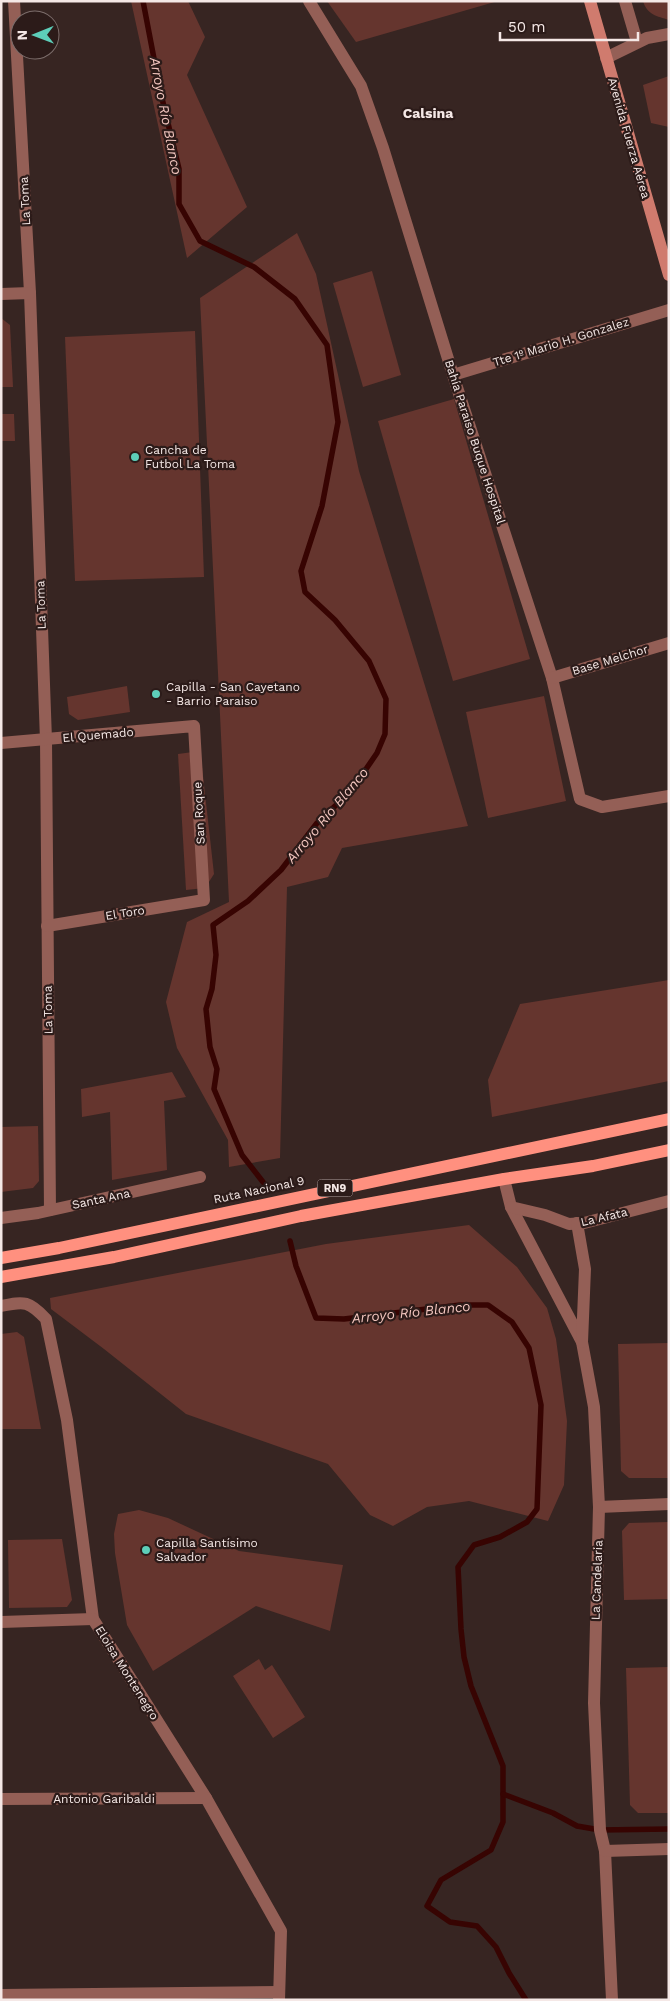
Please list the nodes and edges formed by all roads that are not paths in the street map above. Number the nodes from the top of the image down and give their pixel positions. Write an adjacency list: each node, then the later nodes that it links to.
1 (14, 1): 9 (street, La Toma)
2 (309, 1): 12 (street, Bahía Paraiso Buque Hospital)
3 (590, 1): 7 (main road, Avenida Fuerza Aérea)
4 (625, 1): 6 (street)
5 (669, 34): 6 (street)
6 (637, 42): 7 (street)
7 (606, 58): 8 (main road, Avenida Fuerza Aérea)
8 (669, 275)
9 (30, 293): 10 (street); 16 (street, La Toma)
10 (1, 294)
11 (669, 310): 12 (street, Tte 1º Mario H. Gonzalez)
12 (452, 375): 14 (street, Bahía Paraiso Buque Hospital)
13 (669, 643): 14 (street, Base Melchor)
14 (552, 678): 18 (street, Bahía Paraiso Buque Hospital)
15 (194, 726): 16 (street, El Quemado); 19 (street, San Roque)
16 (46, 740): 17 (street, El Quemado); 20 (street, La Toma)
17 (1, 742)
18 (669, 796)
19 (204, 900): 20 (street, El Toro)
20 (47, 926): 27 (street, La Toma)
21 (669, 1119): 30 (main road, Ruta Nacional 9 / RN9)
22 (669, 1150): 24 (main road, RN9)
23 (200, 1176): 27 (street, Santa Ana)
24 (504, 1179): 26 (street, La Candelaria); 31 (main road, RN9)
25 (669, 1201): 29 (street, La Afata)
26 (511, 1207): 29 (street, La Afata); 33 (street, La Candelaria)
27 (50, 1210): 28 (street, Santa Ana)
28 (1, 1218)
29 (577, 1223): 33 (street)
30 (1, 1258)
31 (1, 1277)
32 (1, 1306): 36 (street, Eloisa Montenegro)
33 (582, 1342): 35 (street, La Candelaria)
34 (669, 1504): 35 (street)
35 (599, 1507): 41 (street, La Candelaria)
36 (93, 1618): 37 (street); 38 (street, Eloisa Montenegro)
37 (1, 1622)
38 (206, 1798): 39 (street, Antonio Garibaldi); 43 (street, Eloisa Montenegro)
39 (1, 1799)
40 (669, 1849): 41 (street)
41 (605, 1851): 45 (street, La Candelaria)
42 (1, 1995): 44 (street)
43 (279, 1996): 44 (street)
44 (45, 1997)
45 (612, 2000)

